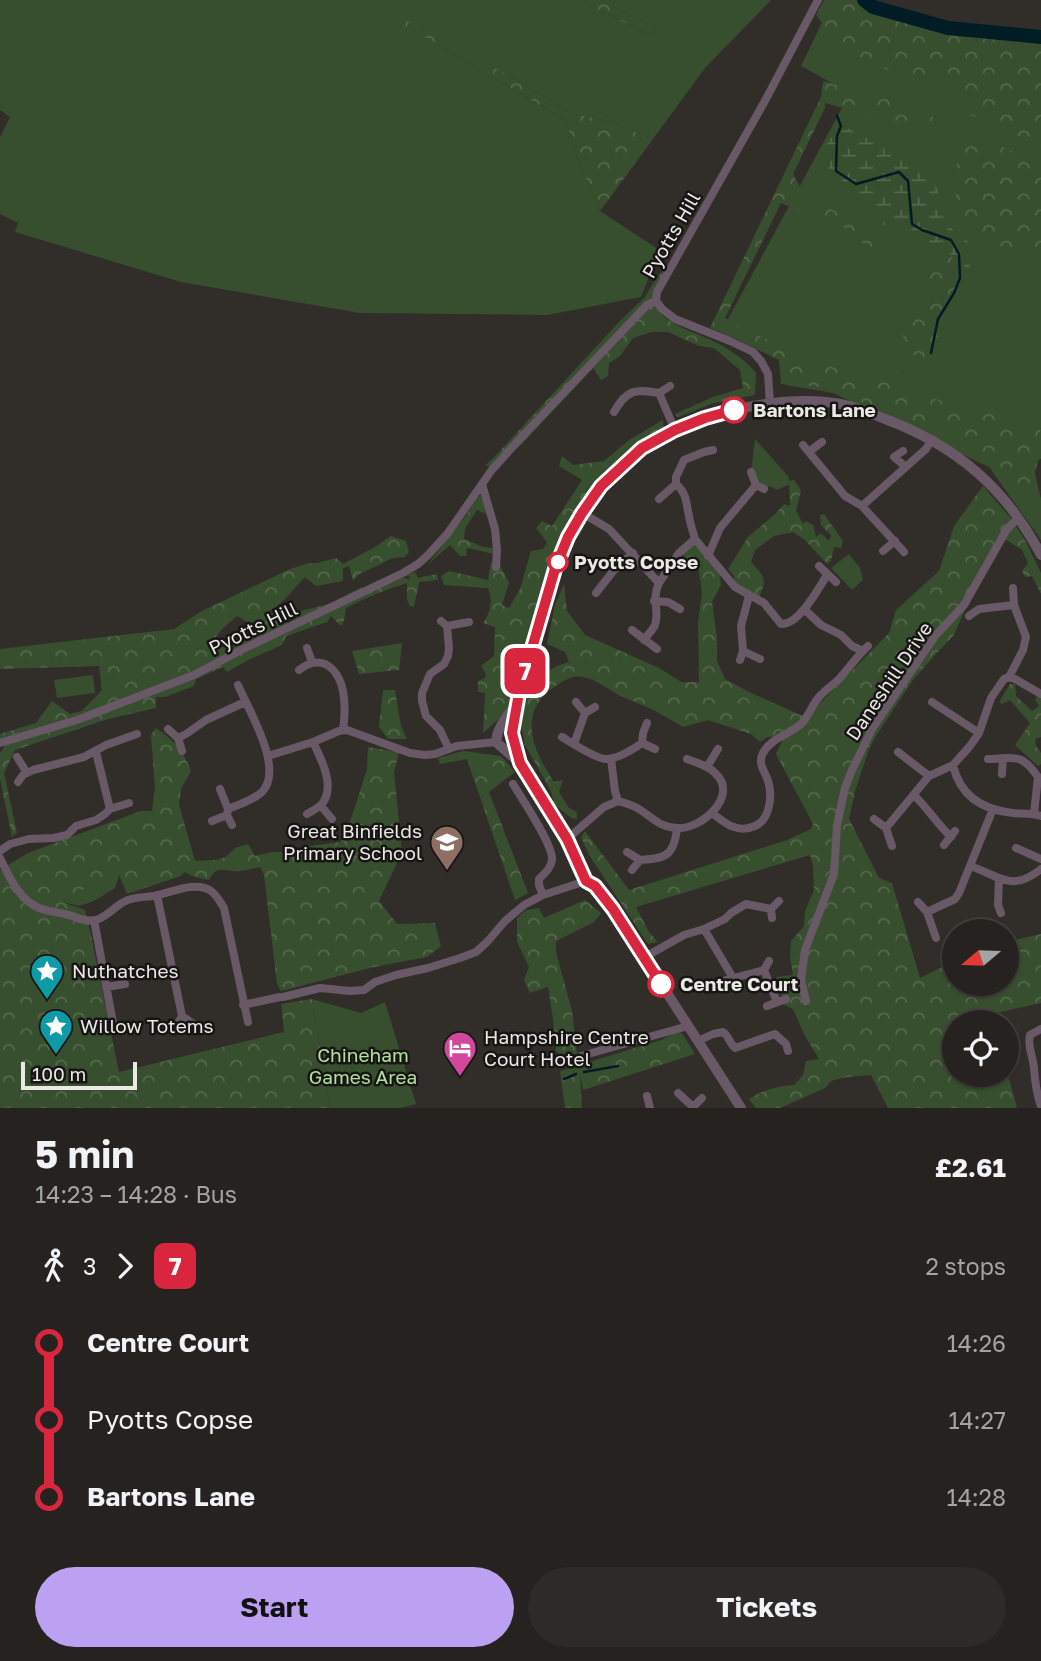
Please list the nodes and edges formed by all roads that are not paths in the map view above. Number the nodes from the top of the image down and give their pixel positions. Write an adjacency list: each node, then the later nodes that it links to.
1 (818, 0): 2 (street, Pyotts Hill)
2 (656, 300): 5 (street); 14 (street, Pyotts Hill)
3 (670, 386): 4 (street)
4 (659, 393): 6 (street); 7 (street)
5 (770, 404): 7 (street); 8 (street)
6 (614, 412)
7 (675, 430): 18 (street)
8 (932, 439): 12 (street); 19 (street)
9 (822, 442): 17 (street)
10 (713, 450): 15 (street)
11 (903, 450): 12 (street)
12 (906, 467): 17 (street)
13 (751, 472): 26 (street)
14 (482, 484): 28 (street); 71 (street, Pyotts Hill)
15 (676, 484): 16 (street); 20 (street)
16 (659, 499)
17 (862, 506): 21 (street)
18 (582, 513): 24 (street); 55 (street)
19 (1018, 518): 25 (street); 145 (street, Daneshill Drive)
20 (695, 539): 26 (street); 30 (street)
21 (895, 541): 22 (street); 23 (street)
22 (883, 551)
23 (904, 552)
24 (633, 553): 30 (street); 33 (street)
25 (1041, 555)
26 (708, 556): 34 (street)
27 (819, 566): 29 (street)
28 (496, 567)
29 (827, 575): 31 (street); 39 (street)
30 (659, 583): 35 (street)
31 (836, 583)
32 (1013, 588): 37 (street)
33 (596, 593)
34 (749, 596): 39 (street); 47 (street)
35 (654, 601): 38 (street); 44 (street)
36 (969, 602): 40 (street)
37 (1014, 604): 40 (street); 52 (street)
38 (680, 608)
39 (804, 609): 100 (street)
40 (979, 610): 41 (street)
41 (969, 616)
42 (469, 622): 75 (street)
43 (632, 630): 44 (street)
44 (644, 640): 46 (street)
45 (307, 648): 50 (street)
46 (657, 649)
47 (743, 651): 48 (street); 49 (street)
48 (760, 659)
49 (740, 660)
50 (312, 662): 51 (street); 63 (street)
51 (299, 670)
52 (1009, 677): 54 (street); 64 (street)
53 (238, 685): 56 (street)
54 (1041, 694)
55 (517, 701): 66 (street); 69 (street)
56 (245, 702): 68 (street); 80 (street)
57 (576, 702): 60 (street)
58 (932, 702): 64 (street)
59 (595, 707): 60 (street)
60 (584, 713): 73 (street)
61 (647, 723): 72 (street)
62 (168, 729): 68 (street)
63 (343, 730): 70 (street); 75 (street)
64 (979, 733): 87 (street)
65 (137, 734): 78 (street)
66 (513, 737): 69 (street); 69 (street); 86 (street)
67 (562, 737): 73 (street)
68 (178, 738): 77 (street)
69 (498, 739): 75 (street); 86 (street)
70 (313, 742): 80 (street); 99 (street)
71 (0, 743)
72 (642, 743): 74 (street); 83 (street)
73 (574, 744): 83 (street)
74 (655, 749)
75 (449, 750)
76 (718, 750): 88 (street)
77 (182, 751)
78 (96, 752): 89 (street); 103 (street)
79 (898, 752): 91 (street)
80 (268, 756): 104 (street)
81 (17, 757): 89 (street)
82 (1003, 758): 85 (street); 90 (street); 92 (street)
83 (611, 759): 97 (street)
84 (687, 759): 88 (street)
85 (988, 759)
86 (520, 763): 114 (street)
87 (953, 765): 91 (street); 102 (street)
88 (706, 767): 105 (street)
89 (27, 773): 93 (street)
90 (1002, 774)
91 (929, 776): 96 (street)
92 (1040, 778): 107 (street)
93 (18, 782)
94 (513, 784): 129 (street)
95 (220, 789): 104 (street)
96 (914, 795): 113 (street); 115 (street)
97 (618, 801): 112 (street); 114 (street)
98 (129, 803): 103 (street)
99 (321, 806): 106 (street); 108 (street)
100 (769, 808): 101 (street); 105 (street)
101 (781, 809)
102 (993, 809): 107 (street); 123 (street)
103 (110, 810): 118 (street)
104 (228, 812): 110 (street); 111 (street)
105 (712, 813): 112 (street)
106 (307, 814)
107 (1038, 815)
108 (332, 819)
109 (874, 820): 113 (street)
110 (212, 821)
111 (232, 825)
112 (677, 828): 122 (street)
113 (886, 828): 116 (street)
114 (567, 839): 127 (street)
115 (944, 845)
116 (892, 846)
117 (1016, 848): 121 (street)
118 (0, 851)
119 (627, 852): 122 (street)
120 (0, 858): 134 (street)
121 (1041, 859)
122 (639, 860): 125 (street)
123 (970, 866): 126 (street); 132 (street)
124 (1041, 869): 126 (street)
125 (632, 870)
126 (999, 879): 133 (street)
127 (586, 881): 129 (street); 137 (street)
128 (157, 895): 134 (street); 147 (street); 149 (street)
129 (543, 895): 147 (street)
130 (779, 901): 135 (street)
131 (918, 902): 132 (street)
132 (927, 912): 136 (street)
133 (1001, 912)
134 (94, 920): 142 (street)
135 (704, 929): 137 (street); 140 (street)
136 (936, 938)
137 (643, 958): 152 (street)
138 (769, 961): 139 (street)
139 (764, 970): 140 (street); 146 (street)
140 (733, 978): 143 (street)
141 (125, 984): 142 (street)
142 (106, 987): 153 (street)
143 (717, 988)
144 (786, 999): 146 (street)
145 (806, 1000)
146 (777, 1002): 148 (street)
147 (243, 1005): 150 (street)
148 (767, 1006)
149 (182, 1016): 151 (street); 155 (street)
150 (248, 1022)
151 (195, 1025)
152 (688, 1026): 156 (street); 158 (street)
153 (114, 1028)
154 (1041, 1029): 159 (street)
155 (173, 1030)
156 (698, 1041): 157 (street); 166 (street)
157 (789, 1051)
158 (580, 1056)
159 (1037, 1067): 163 (street)
160 (678, 1093): 165 (street)
161 (647, 1096): 164 (street)
162 (702, 1098): 165 (street)
163 (1041, 1106)
164 (650, 1108)
165 (692, 1108)
166 (741, 1108)

